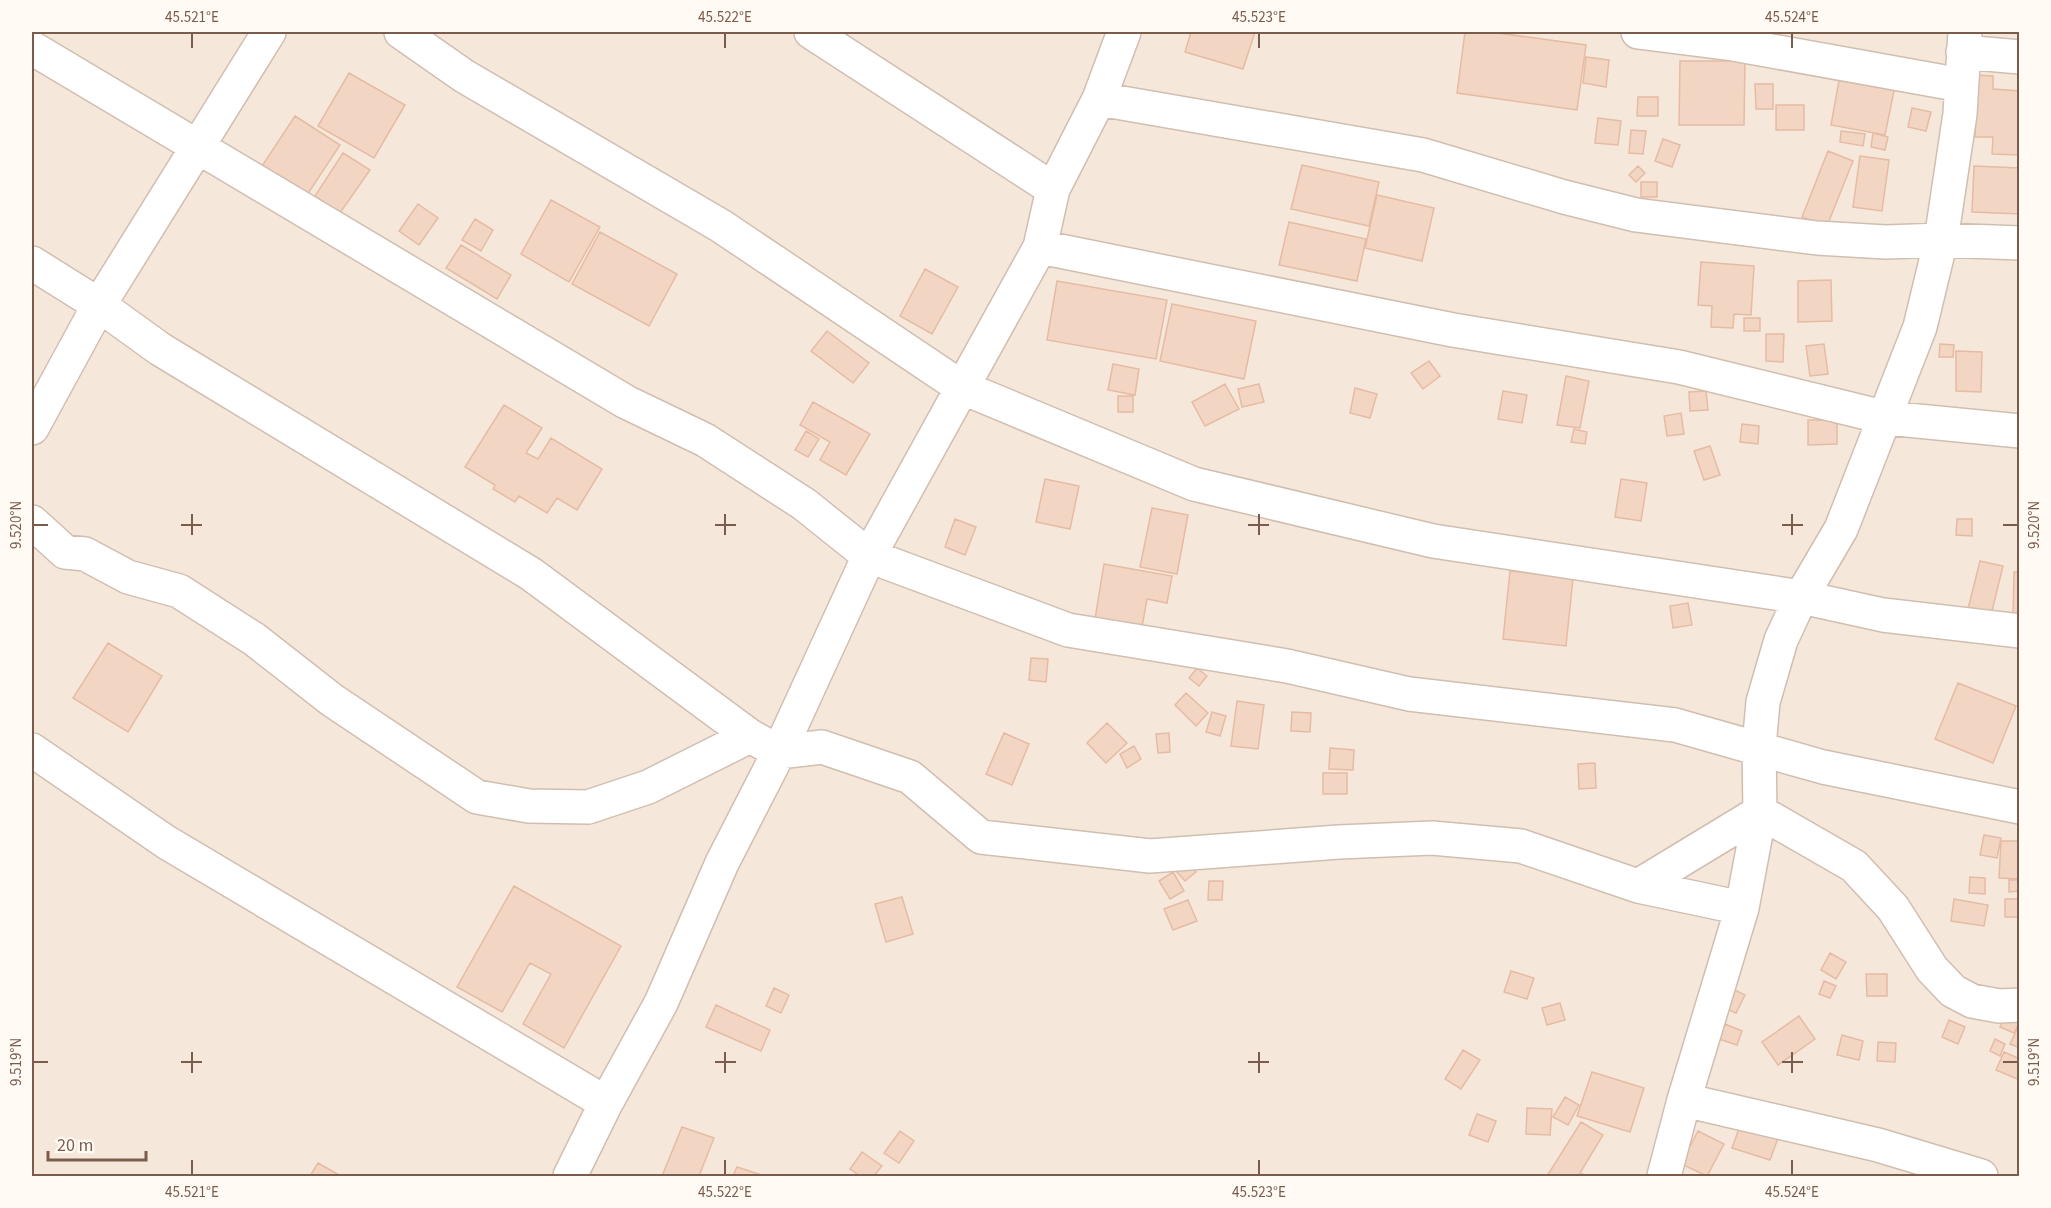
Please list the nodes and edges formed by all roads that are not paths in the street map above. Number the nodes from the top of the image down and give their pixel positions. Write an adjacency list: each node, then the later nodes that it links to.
1 (268, 32): 11 (street)
2 (401, 32): 18 (street)
3 (811, 32): 12 (street)
4 (1124, 32): 10 (street)
5 (1638, 32): 9 (street)
6 (1964, 42): 8 (street); 9 (street)
7 (32, 48): 11 (street)
8 (2019, 57)
9 (1961, 85): 13 (street)
10 (1099, 99): 12 (street); 13 (street)
11 (197, 147): 17 (street); 23 (street)
12 (1053, 189): 15 (street)
13 (1941, 240): 14 (street); 19 (street)
14 (2019, 243)
15 (1040, 247): 18 (street); 19 (street)
16 (32, 263): 17 (street)
17 (99, 305): 20 (street); 26 (street)
18 (961, 387): 23 (street); 24 (street)
19 (1887, 418): 21 (street); 24 (street)
20 (32, 428)
21 (2019, 431)
22 (32, 522): 26 (street)
23 (869, 556): 27 (street); 29 (street)
24 (1801, 597): 25 (street); 27 (street)
25 (2019, 631)
26 (750, 736): 29 (street)
27 (1759, 747): 30 (street); 31 (street)
28 (32, 750): 36 (street)
29 (779, 753): 32 (street); 36 (street)
30 (2019, 807)
31 (1760, 812): 32 (street); 33 (street); 34 (street)
32 (1638, 886): 33 (street)
33 (1742, 908): 35 (street)
34 (2019, 1005)
35 (1683, 1100): 38 (street); 39 (street)
36 (606, 1103): 37 (street)
37 (570, 1176)
38 (1664, 1176)
39 (1981, 1176)

